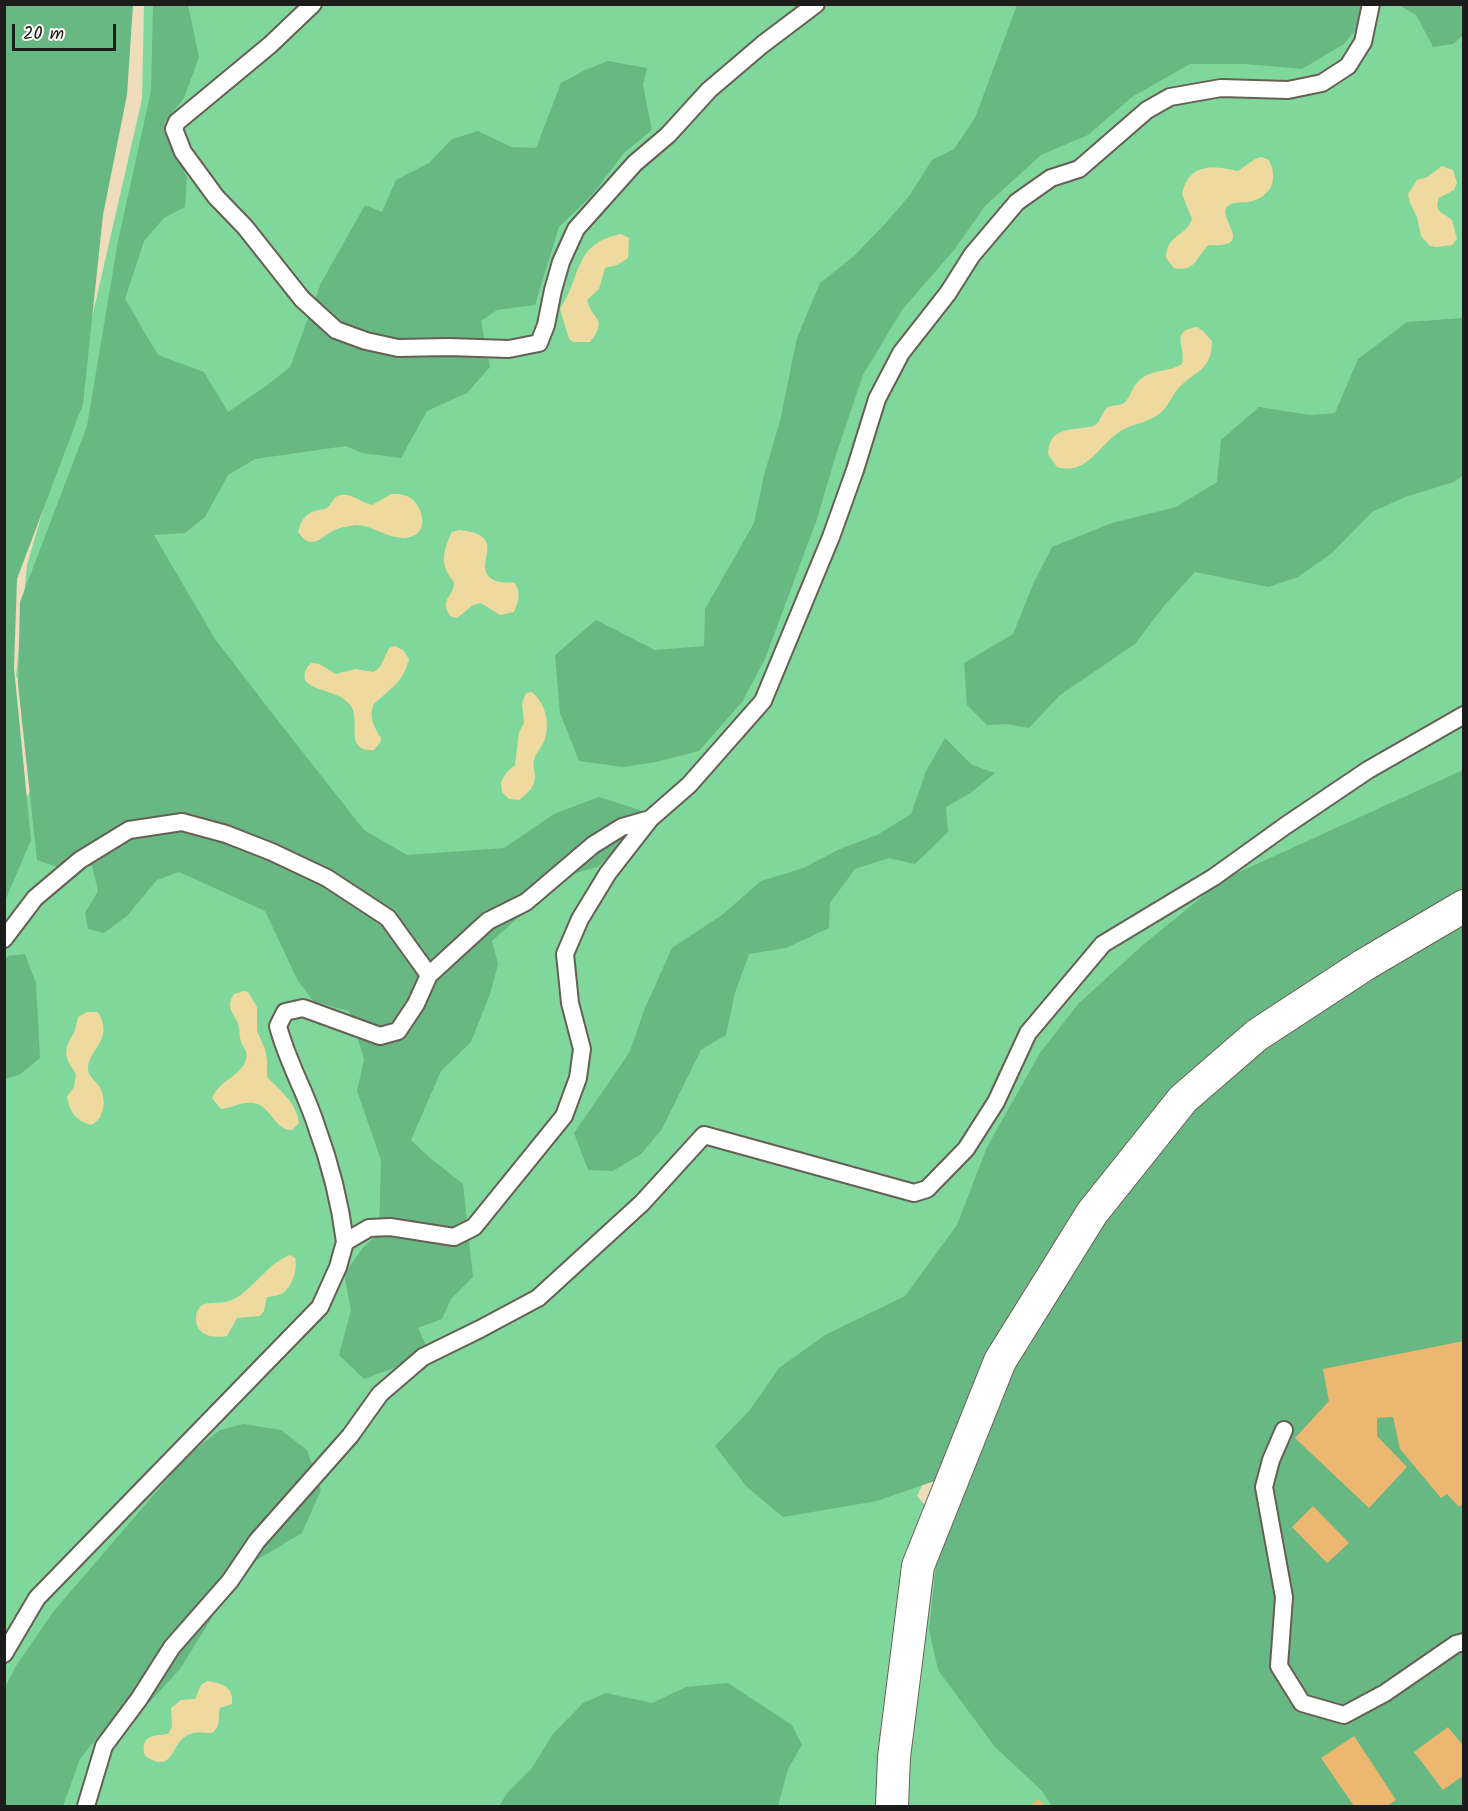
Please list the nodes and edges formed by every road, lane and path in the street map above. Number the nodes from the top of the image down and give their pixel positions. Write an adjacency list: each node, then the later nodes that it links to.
1 (313, 4): 2 (lane)
2 (816, 4)
3 (1371, 4): 5 (lane)
4 (1464, 715): 13 (lane)
5 (650, 819): 8 (lane); 9 (lane)
6 (1464, 906): 14 (street)
7 (4, 939): 8 (lane)
8 (429, 975): 9 (lane)
9 (345, 1242): 12 (lane)
10 (1284, 1430): 11 (lane)
11 (1464, 1642)
12 (4, 1654)
13 (86, 1806)
14 (892, 1806)

